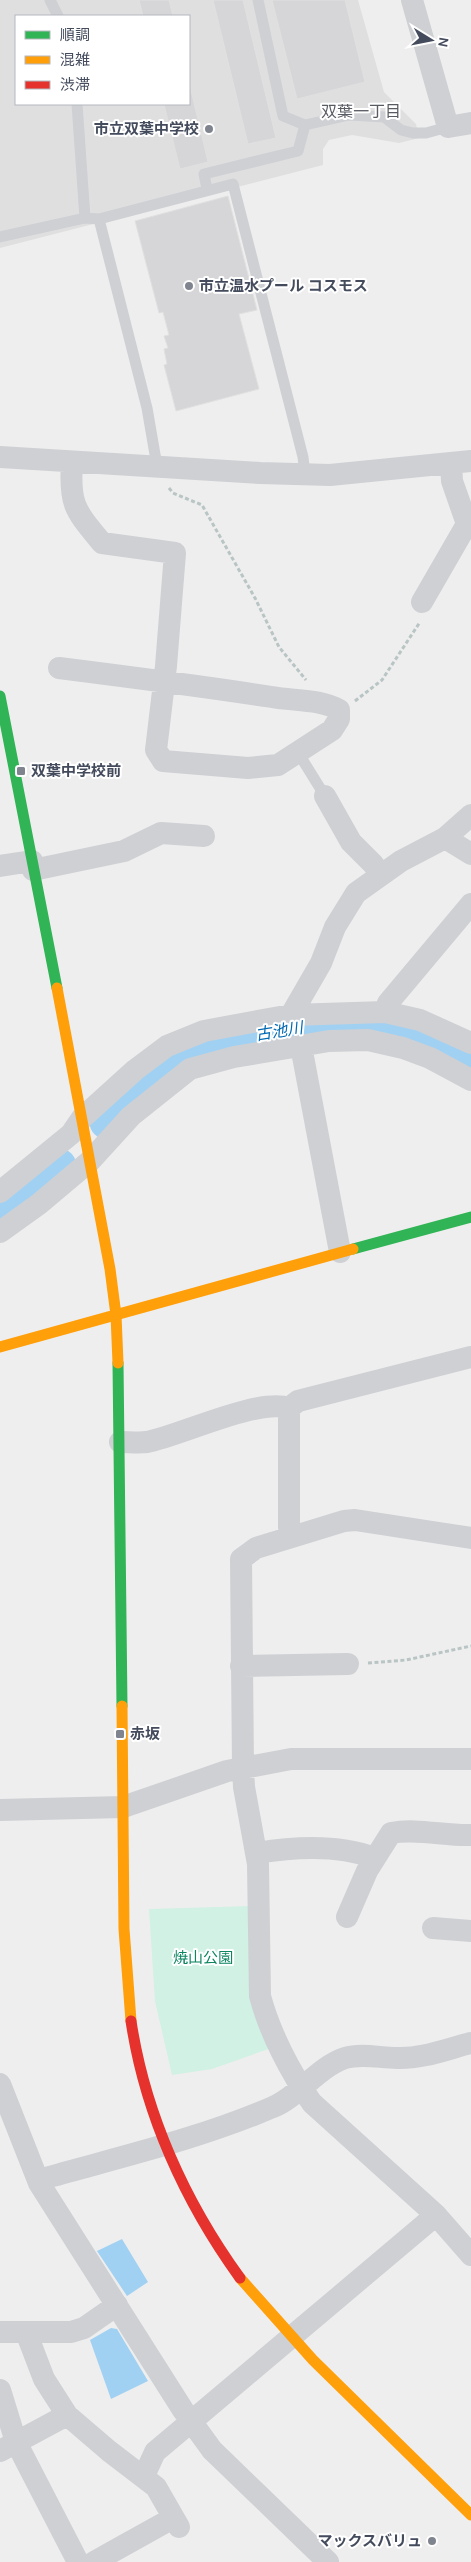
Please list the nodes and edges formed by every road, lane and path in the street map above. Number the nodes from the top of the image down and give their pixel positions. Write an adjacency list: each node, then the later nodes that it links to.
1 (50, 0): 4 (lane)
2 (258, 0): 7 (lane)
3 (412, 0): 8 (street)
4 (58, 15)
5 (77, 105): 10 (lane)
6 (471, 122): 8 (street)
7 (305, 125): 8 (lane); 9 (lane)
8 (448, 127)
9 (207, 189): 11 (lane); 17 (lane)
10 (85, 218): 11 (lane); 12 (lane)
11 (99, 219): 16 (lane)
12 (0, 237)
13 (0, 458): 14 (street)
14 (72, 462): 16 (street); 20 (street)
15 (461, 462): 17 (street); 18 (street)
16 (157, 466): 17 (street); 21 (path)
17 (305, 474)
18 (422, 602): 23 (path)
19 (59, 668): 20 (street)
20 (163, 680): 23 (street); 23 (street)
21 (313, 685)
22 (0, 696): 24 (street)
23 (339, 710)
24 (5, 751): 32 (street)
25 (302, 759): 26 (lane)
26 (325, 796): 33 (street)
27 (471, 815): 29 (street)
28 (204, 836): 32 (street)
29 (445, 838): 30 (street); 33 (street)
30 (471, 854)
31 (0, 866): 32 (street)
32 (32, 866): 40 (street)
33 (380, 874): 36 (street)
34 (471, 904): 35 (street)
35 (386, 1012): 36 (street); 37 (street)
36 (291, 1015): 40 (street)
37 (471, 1043)
38 (300, 1046): 39 (street); 41 (street); 46 (street)
39 (471, 1079)
40 (82, 1118): 41 (street); 42 (street)
41 (90, 1161): 45 (street); 47 (street)
42 (10, 1174): 43 (street)
43 (0, 1192)
44 (471, 1217): 46 (street)
45 (0, 1232)
46 (340, 1252): 47 (street)
47 (116, 1315): 48 (street); 51 (street)
48 (0, 1347)
49 (471, 1357): 50 (street)
50 (289, 1408): 51 (street); 52 (street)
51 (120, 1442): 59 (street)
52 (292, 1536): 53 (street); 56 (street)
53 (471, 1538)
54 (471, 1646): 55 (path)
55 (348, 1664): 56 (street)
56 (241, 1666): 58 (street)
57 (471, 1759): 58 (street)
58 (243, 1767): 59 (street); 62 (street)
59 (122, 1807): 60 (street); 70 (street)
60 (0, 1810)
61 (471, 1835): 63 (street)
62 (257, 1853): 63 (street); 69 (street)
63 (374, 1858): 64 (street)
64 (347, 1917)
65 (433, 1928): 66 (street)
66 (471, 1931)
67 (471, 2043): 69 (street)
68 (0, 2084): 71 (street)
69 (301, 2087): 70 (street); 72 (street)
70 (165, 2144): 71 (street); 77 (street)
71 (39, 2183): 74 (street)
72 (436, 2215): 73 (street); 77 (street)
73 (471, 2255)
74 (117, 2304): 76 (street); 80 (street)
75 (0, 2332): 76 (street)
76 (26, 2332): 79 (street)
77 (290, 2338): 80 (street); 83 (street)
78 (0, 2390): 81 (street)
79 (67, 2415): 81 (street); 82 (street)
80 (192, 2422): 82 (street); 86 (street)
81 (8, 2446): 84 (street)
82 (144, 2476): 85 (street)
83 (471, 2514)
84 (78, 2562)
85 (94, 2562)
86 (328, 2562)

